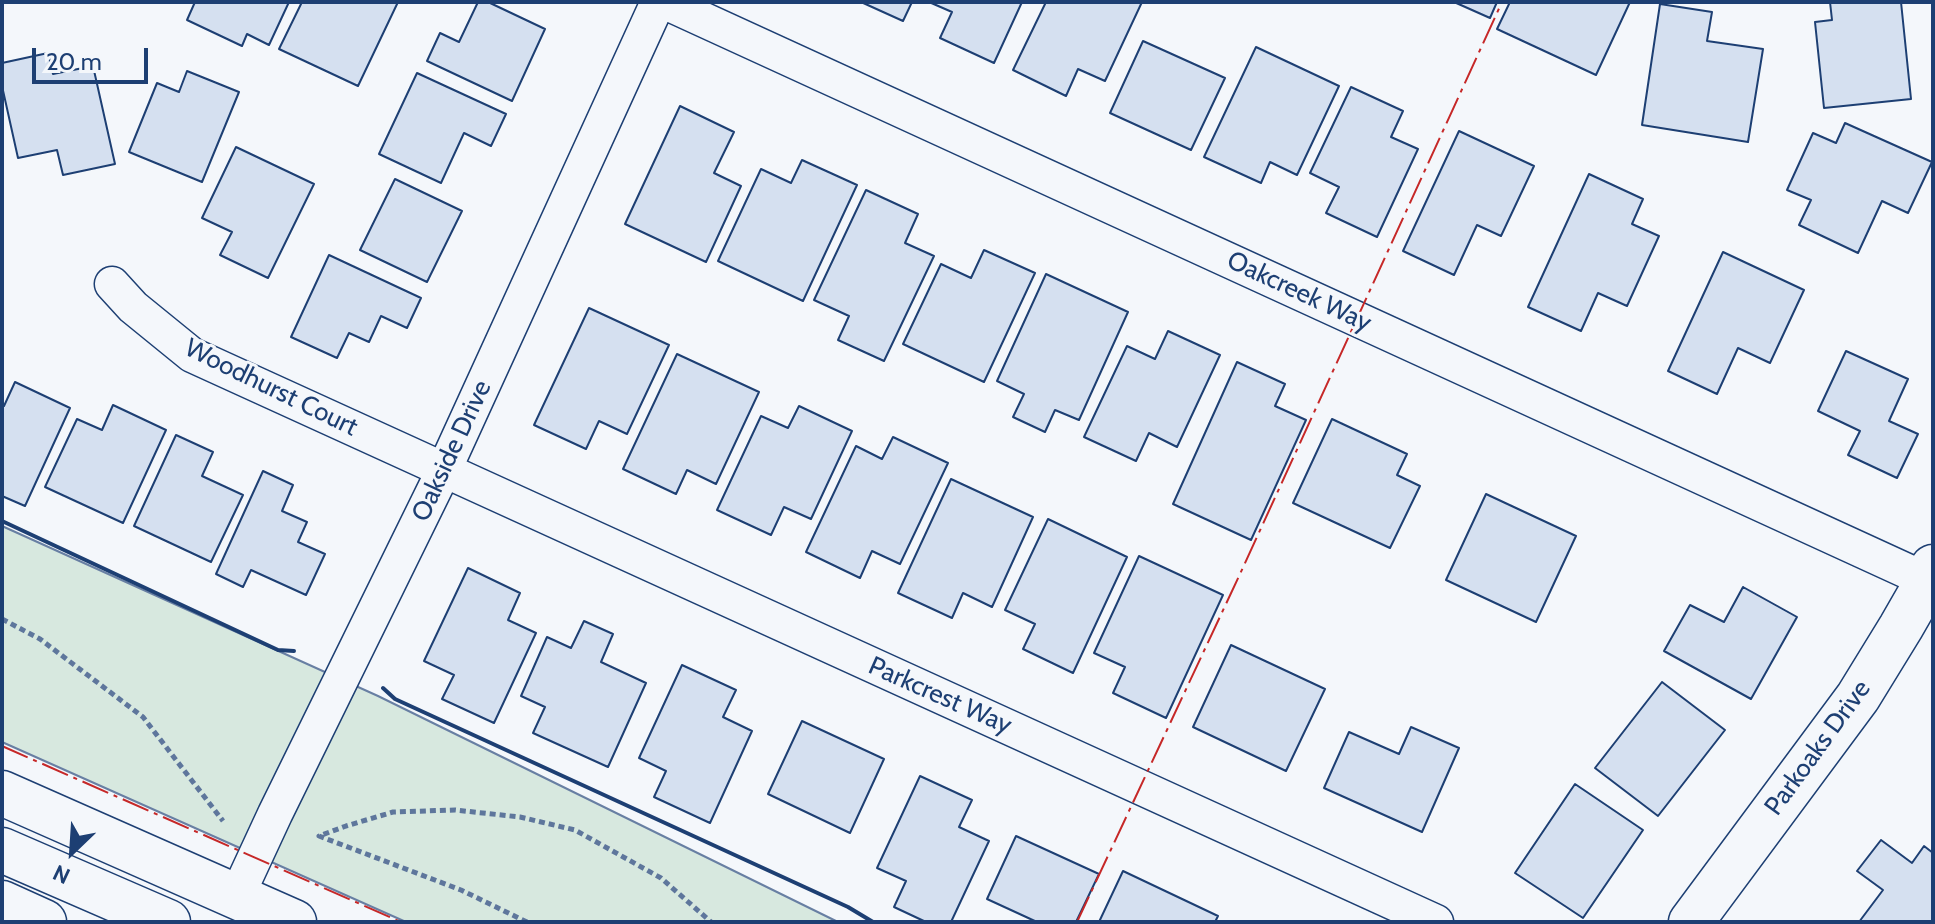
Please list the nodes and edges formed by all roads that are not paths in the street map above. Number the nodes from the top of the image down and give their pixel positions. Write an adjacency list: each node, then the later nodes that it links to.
1 (658, 2): 4 (street, Oakside Drive)
2 (665, 2): 5 (street, Oakcreek Way)
3 (112, 284): 4 (street, Woodhurst Court)
4 (444, 470): 9 (street, Oakside Drive); 13 (street, Parkcrest Way)
5 (1931, 576): 14 (main road, Parkoaks Drive)
6 (2, 793): 9 (main road)
7 (2, 850): 11 (main road)
8 (2, 903): 10 (main road)
9 (230, 909): 12 (main road)
10 (44, 922)
11 (168, 922)
12 (294, 922)
13 (1436, 922)
14 (1691, 922)

